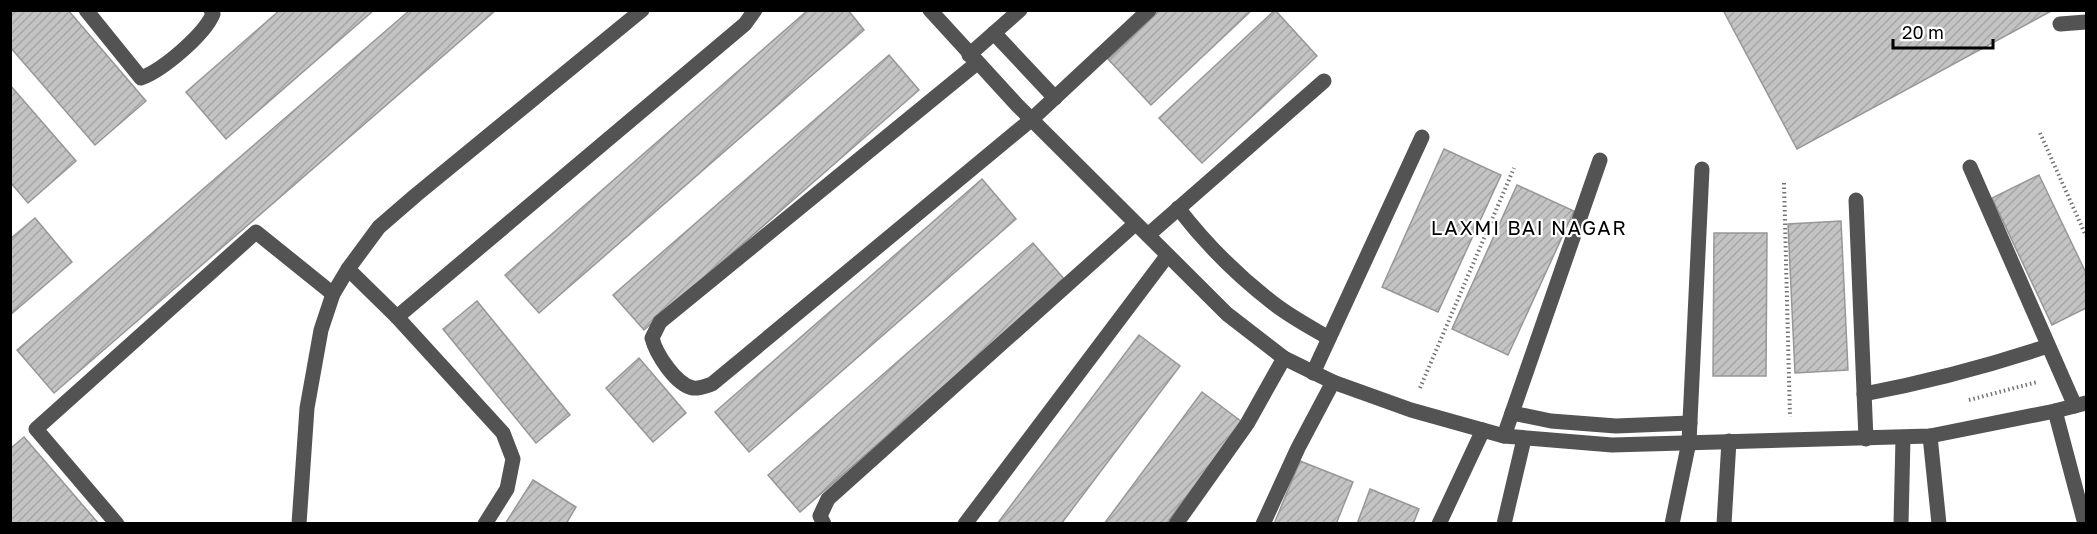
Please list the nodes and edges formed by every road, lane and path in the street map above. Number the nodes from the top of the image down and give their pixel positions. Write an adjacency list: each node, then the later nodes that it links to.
1 (86, 10): 2 (street)
2 (212, 10)
3 (642, 10): 28 (street)
4 (754, 10): 30 (street)
5 (930, 10): 11 (street)
6 (1020, 10): 10 (street)
7 (1149, 10): 13 (street)
8 (2086, 22): 9 (street)
9 (2060, 24)
10 (994, 33): 11 (street); 13 (street)
11 (973, 59): 14 (street); 14 (street)
12 (1324, 81): 23 (street)
13 (1055, 98): 14 (street)
14 (1032, 120): 24 (street)
15 (2040, 133): 26 (path)
16 (1422, 137): 31 (street)
17 (1600, 160): 42 (street)
18 (1970, 167): 32 (street)
19 (1514, 168): 37 (path)
20 (1702, 169): 44 (street)
21 (1784, 183): 43 (path)
22 (1856, 200): 38 (street)
23 (1178, 208): 25 (street); 31 (street)
24 (1135, 224): 25 (street); 56 (street)
25 (1148, 235): 27 (street)
26 (2086, 236)
27 (1167, 256): 33 (street); 57 (street)
28 (348, 269): 29 (street); 30 (street)
29 (333, 294): 53 (street); 54 (street)
30 (397, 317): 55 (street)
31 (1329, 338): 34 (street)
32 (2048, 346): 35 (street); 38 (street)
33 (1284, 358): 34 (street); 58 (street)
34 (1313, 373): 36 (street)
35 (2061, 374): 39 (path); 40 (street)
36 (1333, 382): 45 (street); 59 (street)
37 (1417, 394)
38 (1864, 394): 50 (street)
39 (1961, 402)
40 (2081, 404): 41 (street)
41 (2055, 411): 47 (street); 66 (street)
42 (1512, 413): 44 (street); 46 (street)
43 (1790, 418)
44 (1690, 423): 52 (street)
45 (1483, 430): 46 (street); 60 (street)
46 (1504, 436): 49 (street)
47 (1930, 436): 48 (street); 65 (street)
48 (1903, 438): 50 (street); 64 (street)
49 (1524, 439): 52 (street); 61 (street)
50 (1866, 439): 51 (street)
51 (1729, 441): 52 (street); 63 (street)
52 (1689, 442): 62 (street)
53 (117, 524)
54 (299, 524)
55 (485, 524)
56 (824, 524)
57 (965, 524)
58 (1176, 524)
59 (1263, 524)
60 (1439, 524)
61 (1504, 524)
62 (1672, 524)
63 (1724, 524)
64 (1901, 524)
65 (1939, 524)
66 (2085, 524)

